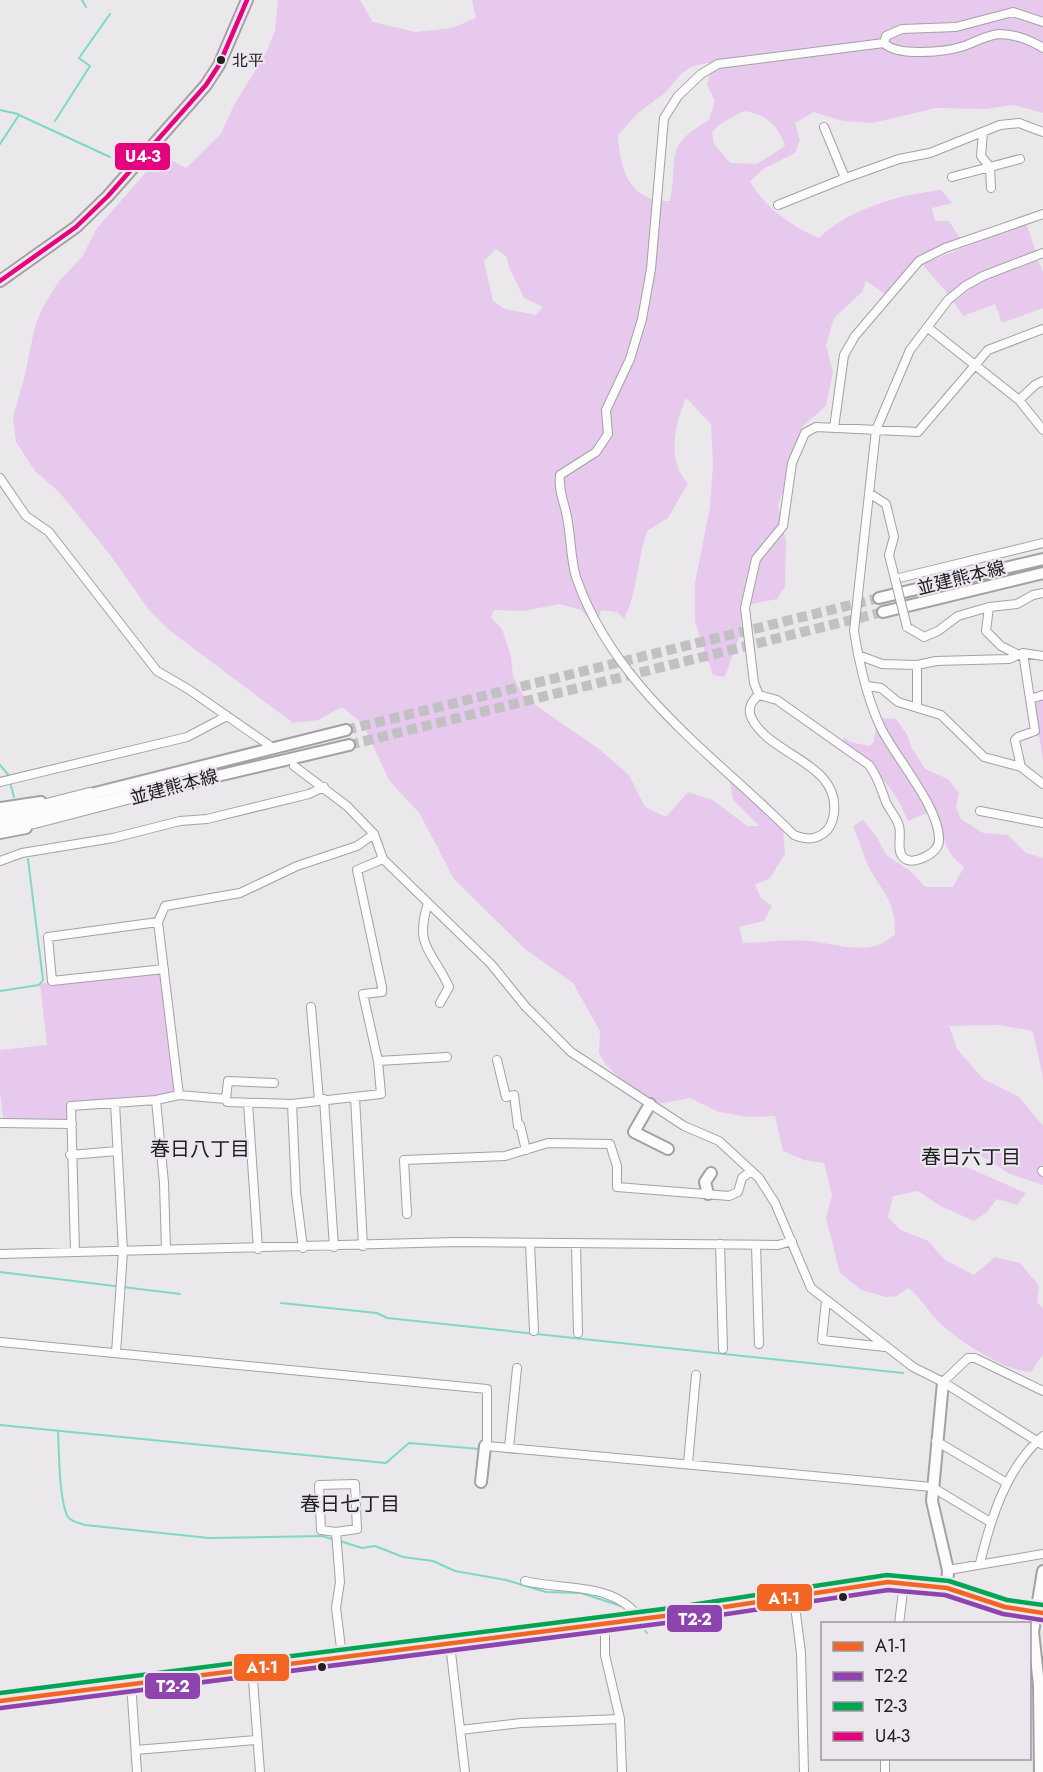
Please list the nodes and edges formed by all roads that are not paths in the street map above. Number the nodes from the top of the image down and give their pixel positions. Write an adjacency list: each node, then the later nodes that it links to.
1 (247, 0): 16 (main road)
2 (1043, 22): 3 (street)
3 (884, 43): 4 (street); 40 (street)
4 (1043, 48)
5 (824, 128): 11 (street)
6 (983, 132): 7 (street); 9 (street); 11 (street)
7 (1043, 132)
8 (1020, 159): 9 (street)
9 (990, 167): 10 (street); 12 (street)
10 (952, 177)
11 (845, 178): 13 (street)
12 (991, 188)
13 (778, 205)
14 (1043, 214): 22 (street)
15 (1043, 253): 17 (street)
16 (0, 281)
17 (927, 327): 19 (street); 23 (street)
18 (1043, 329): 19 (street)
19 (975, 365): 21 (street); 23 (street)
20 (1043, 381): 21 (street)
21 (1018, 400): 24 (street)
22 (834, 428): 23 (street); 40 (street)
23 (876, 430): 26 (street)
24 (1043, 430)
25 (0, 478): 44 (street)
26 (869, 493): 30 (street); 36 (street)
27 (1043, 543): 30 (street)
28 (1043, 559): 32 (main road, 並建熊本線)
29 (1043, 573): 34 (main road, 並建熊本線)
30 (895, 579): 33 (street, bridge)
31 (1043, 593): 33 (street)
32 (879, 598)
33 (989, 607): 35 (street)
34 (883, 612)
35 (1020, 654): 37 (street); 38 (street); 42 (street)
36 (858, 655): 38 (street); 39 (street)
37 (1043, 656)
38 (917, 666): 43 (street)
39 (867, 686): 40 (street); 43 (street)
40 (759, 695)
41 (1043, 695): 42 (street)
42 (1030, 699): 49 (street)
43 (917, 706): 49 (street)
44 (227, 716): 46 (street); 50 (street)
45 (346, 730): 54 (main road, 並建熊本線)
46 (269, 745)
47 (349, 745): 52 (main road, 並建熊本線)
48 (294, 766): 53 (street)
49 (1021, 767): 51 (street)
50 (0, 782)
51 (1043, 784)
52 (169, 786): 59 (highway); 60 (main road, 並建熊本線)
53 (324, 787): 61 (street); 63 (street)
54 (90, 795): 55 (main road, 並建熊本線); 57 (highway)
55 (0, 808)
56 (980, 811): 58 (street)
57 (0, 818)
58 (1043, 823)
59 (0, 826)
60 (0, 833)
61 (374, 834): 62 (street); 65 (street)
62 (383, 859): 64 (street); 71 (street)
63 (0, 861)
64 (428, 903): 67 (street); 81 (street)
65 (158, 922): 66 (street); 66 (street)
66 (164, 969): 73 (street)
67 (440, 1003)
68 (311, 1007): 77 (street)
69 (447, 1058): 71 (street)
70 (497, 1060): 85 (street)
71 (378, 1061): 74 (street)
72 (274, 1083): 75 (street)
73 (179, 1095): 75 (street); 76 (street)
74 (355, 1097): 77 (street); 97 (street)
75 (226, 1099): 79 (street)
76 (156, 1100): 78 (street); 101 (street)
77 (322, 1100): 80 (street); 98 (street)
78 (115, 1103): 83 (street); 86 (street)
79 (248, 1103): 80 (street); 100 (street)
80 (292, 1104): 99 (street)
81 (650, 1104): 84 (main road); 88 (street)
82 (0, 1124): 83 (street)
83 (72, 1124): 87 (street)
84 (668, 1149)
85 (526, 1150): 90 (street); 91 (street)
86 (117, 1151): 87 (street); 103 (street)
87 (70, 1155): 102 (street)
88 (751, 1171): 90 (street); 92 (street)
89 (711, 1173): 90 (main road)
90 (708, 1194)
91 (407, 1215)
92 (792, 1241): 96 (street); 105 (street)
93 (530, 1243): 94 (street); 97 (street); 106 (street)
94 (576, 1244): 95 (street); 107 (street)
95 (720, 1244): 96 (street); 111 (street)
96 (756, 1245): 109 (street)
97 (363, 1246): 98 (street)
98 (334, 1247): 99 (street)
99 (303, 1248): 100 (street)
100 (258, 1249): 101 (street)
101 (166, 1250): 103 (street)
102 (75, 1251): 103 (street); 104 (street)
103 (123, 1251): 112 (street)
104 (0, 1254)
105 (826, 1300): 110 (street); 110 (street)
106 (534, 1331)
107 (578, 1333)
108 (0, 1342): 112 (street)
109 (759, 1344)
110 (887, 1347): 115 (street)
111 (723, 1349)
112 (116, 1353): 119 (street)
113 (517, 1368): 120 (street)
114 (696, 1375): 121 (street)
115 (943, 1382): 116 (street); 117 (main road); 118 (street)
116 (1043, 1391)
117 (936, 1441): 123 (street); 124 (main road)
118 (1041, 1441): 123 (street)
119 (487, 1446): 120 (street); 122 (main road)
120 (509, 1448): 121 (street)
121 (688, 1463): 124 (street)
122 (481, 1482)
123 (1007, 1483): 125 (street)
124 (932, 1487): 125 (street); 129 (main road)
125 (990, 1522): 128 (street)
126 (336, 1532): 126 (street); 141 (street)
127 (1043, 1554): 128 (street)
128 (980, 1563): 129 (street)
129 (948, 1570): 133 (main road)
130 (1043, 1571): 135 (main road)
131 (525, 1581): 136 (street)
132 (904, 1583): 133 (main road); 134 (main road); 137 (street)
133 (947, 1588): 135 (main road)
134 (794, 1598): 136 (main road); 153 (street)
135 (1040, 1610): 139 (main road)
136 (640, 1619): 138 (main road)
137 (899, 1622)
138 (605, 1624): 140 (main road); 145 (street)
139 (1038, 1632): 154 (main road)
140 (450, 1644): 141 (main road); 146 (street)
141 (342, 1656): 142 (main road)
142 (252, 1667): 143 (main road); 147 (street)
143 (130, 1682): 144 (main road); 148 (street)
144 (0, 1701)
145 (620, 1719): 146 (street); 152 (street)
146 (460, 1730): 151 (street)
147 (257, 1740): 148 (street); 150 (street)
148 (136, 1750): 149 (street)
149 (137, 1772)
150 (260, 1772)
151 (465, 1772)
152 (622, 1772)
153 (804, 1772)
154 (1040, 1772)

